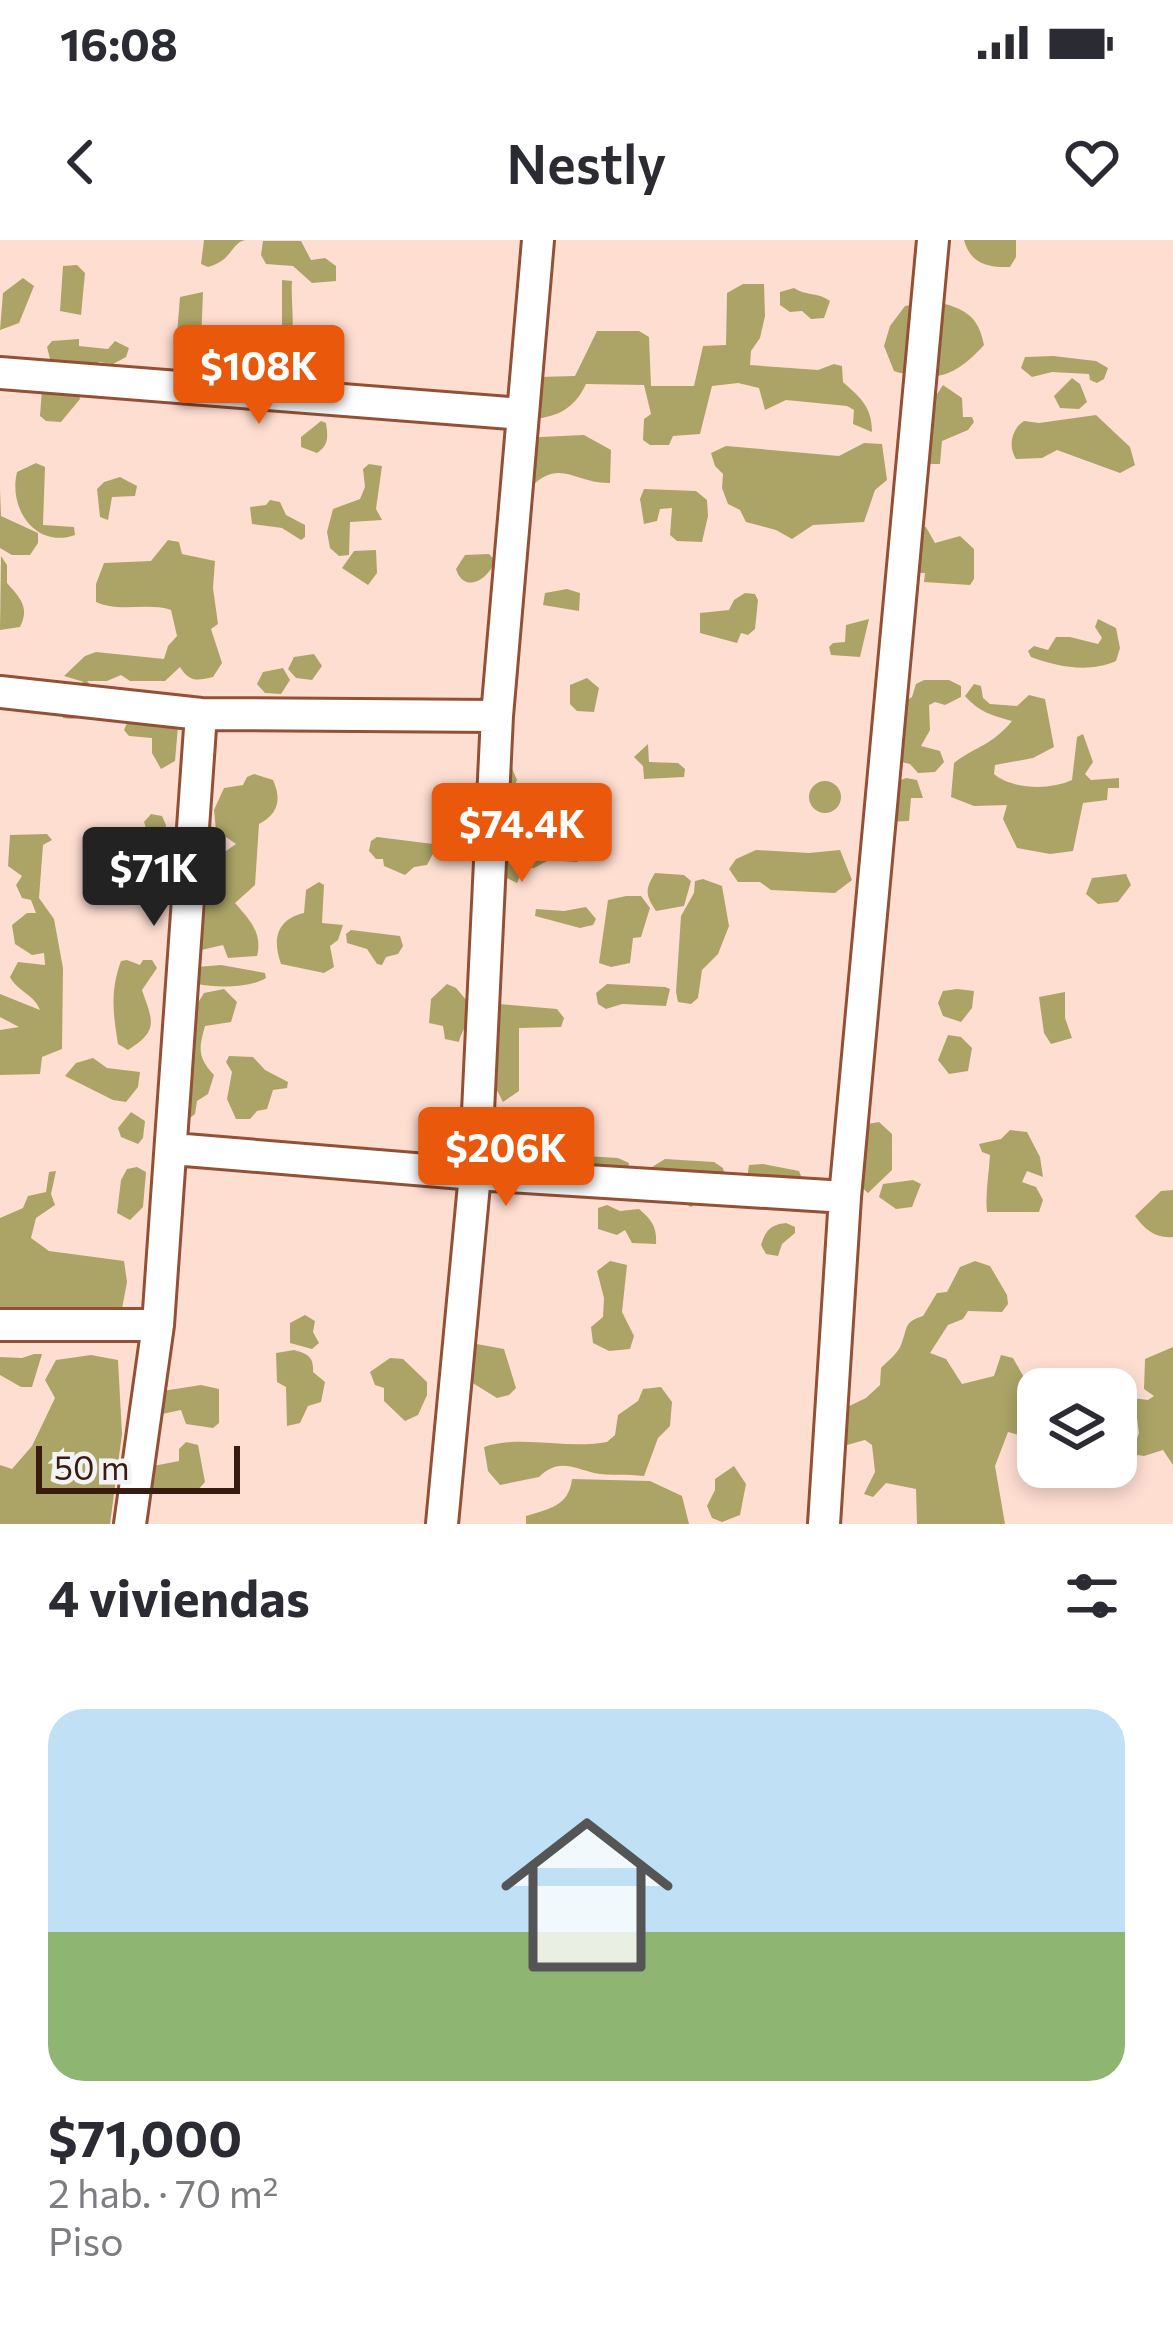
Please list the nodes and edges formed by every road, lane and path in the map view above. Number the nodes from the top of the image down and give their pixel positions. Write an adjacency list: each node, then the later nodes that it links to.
1 (538, 240): 4 (street)
2 (933, 240): 10 (street)
3 (0, 373): 4 (street)
4 (522, 414): 7 (street)
5 (0, 692): 6 (street)
6 (201, 714): 7 (street); 8 (street)
7 (497, 716): 9 (street)
8 (172, 1149): 9 (street); 12 (street)
9 (475, 1174): 10 (street); 14 (street)
10 (845, 1197): 15 (street)
11 (0, 1325): 12 (street)
12 (158, 1325): 13 (street)
13 (130, 1524)
14 (442, 1524)
15 (824, 1524)

